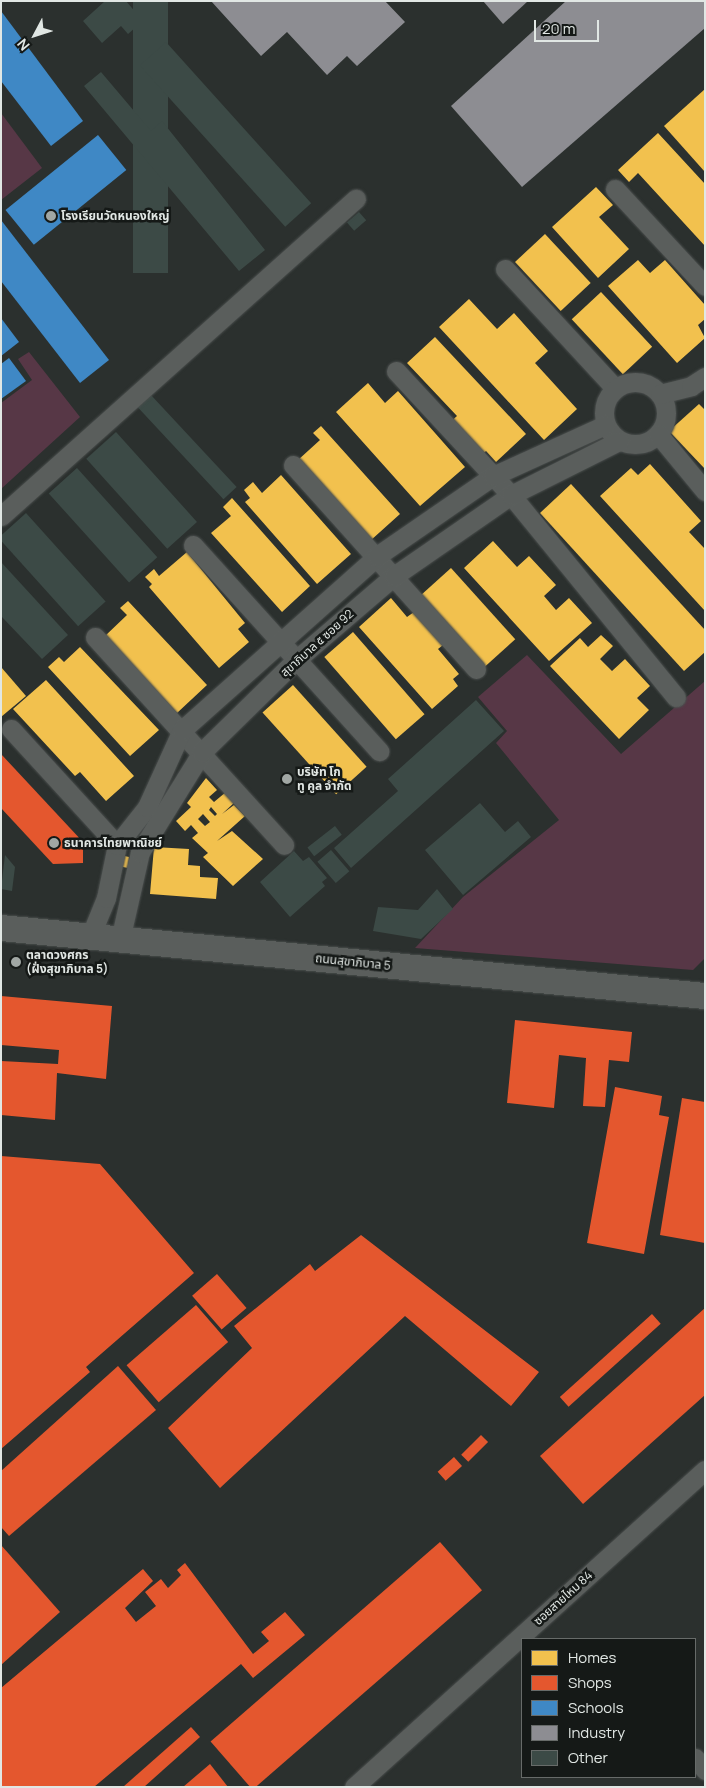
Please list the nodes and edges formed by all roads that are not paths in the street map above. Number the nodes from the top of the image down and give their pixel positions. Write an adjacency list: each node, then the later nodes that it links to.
1 (616, 189): 4 (street)
2 (356, 199): 16 (street)
3 (505, 269): 7 (street)
4 (705, 286)
5 (396, 371): 13 (street)
6 (705, 377): 8 (street)
7 (615, 388): 8 (street); 9 (street)
8 (660, 394): 10 (street)
9 (605, 425): 11 (street); 13 (street)
10 (658, 434): 11 (street); 14 (street)
11 (619, 441): 15 (street, สุขาภิบาล ๕ ซอย 92)
12 (293, 465): 18 (street)
13 (494, 476): 15 (street); 18 (street)
14 (705, 491)
15 (511, 495): 19 (street, สุขาภิบาล ๕ ซอย 92); 24 (street)
16 (1, 516)
17 (193, 545): 21 (street)
18 (377, 556): 19 (street); 21 (street)
19 (394, 576): 22 (street, สุขาภิบาล ๕ ซอย 92); 23 (street)
20 (95, 637): 26 (street)
21 (281, 641): 22 (street); 26 (street)
22 (297, 659): 27 (street); 28 (street, สุขาภิบาล ๕ ซอย 92)
23 (476, 669)
24 (676, 697)
25 (11, 729): 29 (street)
26 (182, 730): 28 (street); 29 (street)
27 (379, 751)
28 (202, 752): 30 (street); 33 (street, สุขาภิบาล ๕ ซอย 92)
29 (117, 845): 32 (street)
30 (284, 845)
31 (1, 928): 32 (main road, ถนนสุขาภิบาล 5)
32 (90, 937): 33 (main road, ถนนสุขาภิบาล 5)
33 (120, 940): 34 (main road, ถนนสุขาภิบาล 5)
34 (705, 996)
35 (705, 1470): 38 (street, ซอยสายไหม 84)
36 (696, 1759): 37 (street)
37 (705, 1770)
38 (354, 1787)

